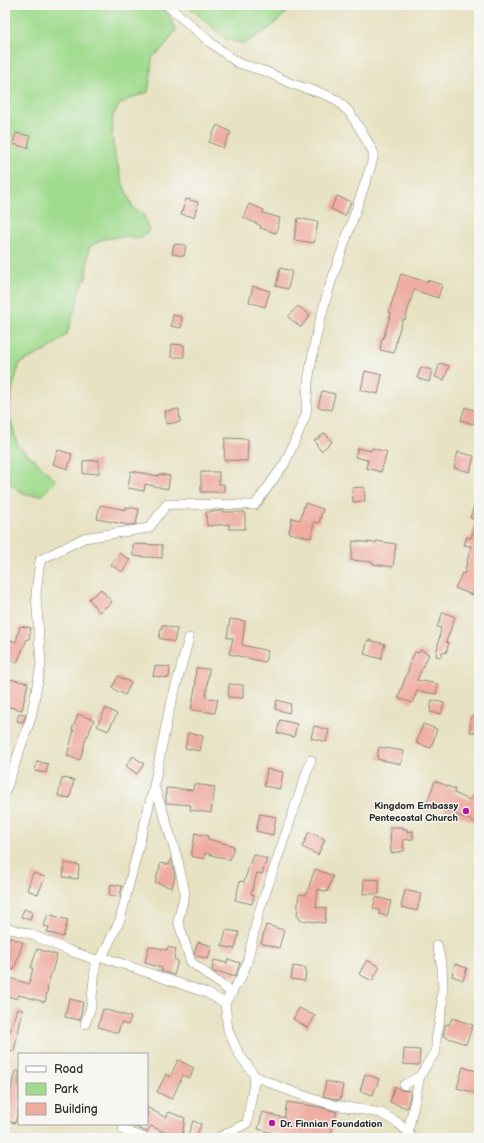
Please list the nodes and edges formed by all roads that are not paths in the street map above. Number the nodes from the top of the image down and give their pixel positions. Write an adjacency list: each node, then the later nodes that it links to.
1 (167, 5): 5 (street)
2 (189, 638): 4 (street)
3 (311, 760): 9 (street)
4 (154, 786): 8 (street); 9 (street)
5 (5, 792)
6 (5, 927): 8 (street)
7 (437, 945): 13 (street)
8 (99, 958): 10 (street); 11 (street)
9 (232, 993): 10 (street)
10 (225, 1003): 12 (street)
11 (85, 1024)
12 (255, 1076): 16 (street); 18 (street)
13 (420, 1076): 14 (street); 16 (street)
14 (404, 1085)
15 (123, 1130): 17 (street)
16 (410, 1135)
17 (145, 1138)
18 (218, 1138)

